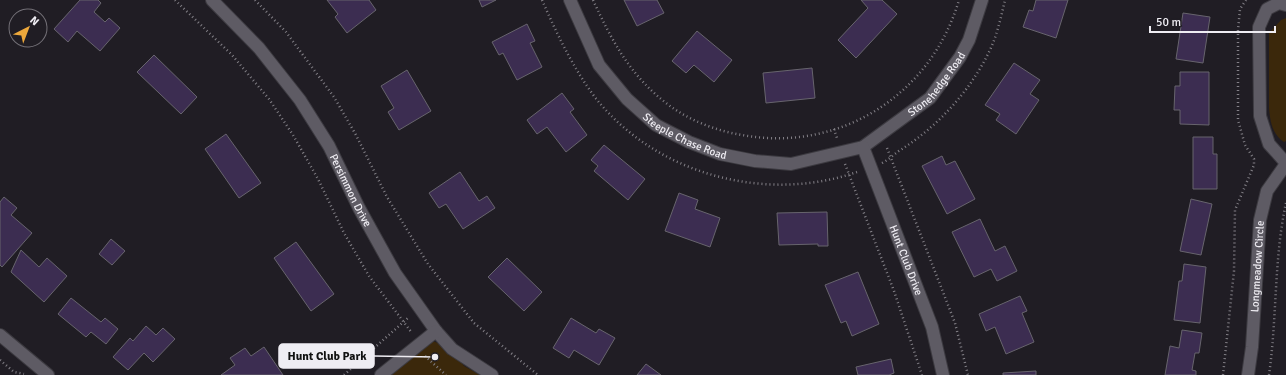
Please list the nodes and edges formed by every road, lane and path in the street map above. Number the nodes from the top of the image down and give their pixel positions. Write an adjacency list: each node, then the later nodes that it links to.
1 (175, 0): 22 (path)
2 (212, 0): 21 (street, Persimmon Drive)
3 (255, 0): 33 (path)
4 (542, 0): 19 (path)
5 (570, 0): 15 (street, Steeple Chase Road)
6 (593, 0): 12 (path)
7 (959, 0): 12 (path)
8 (982, 0): 13 (street, Stonehedge Road)
9 (1006, 0): 16 (path)
10 (1246, 0): 37 (path)
11 (1286, 5): 17 (street, Longmeadow Circle)
12 (834, 129): 15 (path)
13 (863, 147): 15 (street, Steeple Chase Road); 18 (street, Hunt Club Drive)
14 (887, 148): 16 (path)
15 (842, 153): 19 (path)
16 (890, 159): 18 (path); 36 (path)
17 (1286, 163): 38 (street, Longmeadow Circle)
18 (870, 168): 19 (path); 35 (street, Hunt Club Drive)
19 (848, 175): 34 (path)
20 (1286, 203): 39 (path)
21 (420, 307): 22 (path); 23 (street, Persimmon Drive)
22 (404, 322): 25 (path); 29 (path)
23 (436, 331): 25 (street); 32 (street, Persimmon Drive)
24 (0, 335): 28 (street)
25 (417, 346): 30 (street); 31 (path)
26 (0, 360): 27 (path)
27 (30, 375)
28 (48, 375)
29 (344, 375)
30 (381, 375)
31 (446, 375)
32 (492, 375)
33 (538, 375)
34 (922, 375)
35 (943, 375)
36 (968, 375)
37 (1223, 375)
38 (1248, 375)
39 (1269, 375)

